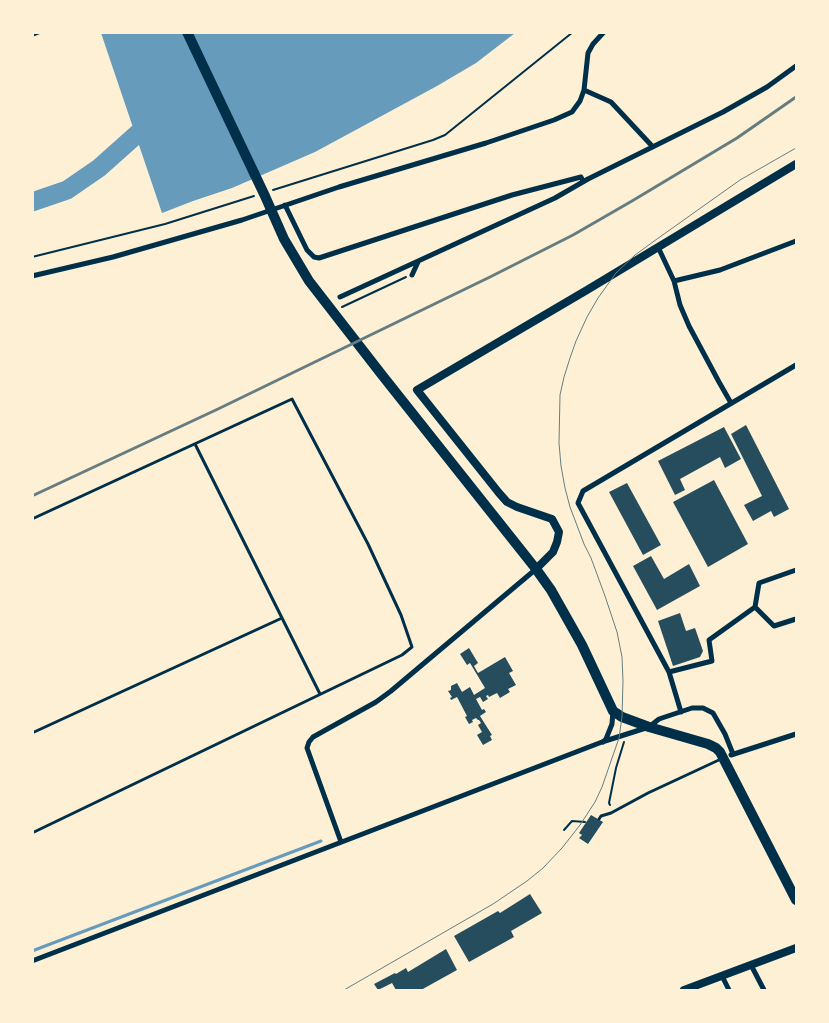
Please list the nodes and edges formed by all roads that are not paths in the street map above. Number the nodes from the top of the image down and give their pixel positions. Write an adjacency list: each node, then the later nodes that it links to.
1 (188, 32): 9 (main road)
2 (604, 32): 4 (street)
3 (796, 66): 5 (street)
4 (584, 90): 5 (street); 8 (street)
5 (653, 147): 7 (street)
6 (796, 164): 11 (street)
7 (583, 181): 8 (street); 12 (street)
8 (285, 205): 9 (street)
9 (272, 210): 14 (street); 21 (main road)
10 (796, 241): 15 (street)
11 (658, 247): 15 (street); 21 (street)
12 (418, 262): 13 (street); 16 (street)
13 (412, 274)
14 (32, 276)
15 (674, 281): 18 (street)
16 (340, 297)
17 (796, 365): 18 (street)
18 (731, 403): 26 (street)
19 (195, 444): 20 (lane); 24 (lane); 27 (lane)
20 (32, 519)
21 (536, 568): 28 (main road); 37 (street)
22 (796, 570): 23 (street)
23 (755, 607): 25 (street); 26 (street)
24 (282, 618): 27 (lane); 31 (lane)
25 (796, 619)
26 (669, 672): 29 (street)
27 (320, 694): 36 (lane)
28 (613, 711): 30 (main road); 33 (street)
29 (681, 712): 30 (street); 34 (street)
30 (650, 727): 33 (street); 34 (main road)
31 (32, 733)
32 (796, 734): 34 (street)
33 (602, 742): 37 (street)
34 (728, 756): 35 (lane); 38 (main road)
35 (599, 819)
36 (32, 833)
37 (341, 842): 40 (street)
38 (796, 900)
39 (796, 948): 41 (street)
40 (32, 961)
41 (751, 965): 42 (street); 45 (street)
42 (722, 976): 43 (street); 44 (street)
43 (684, 990)
44 (729, 990)
45 (764, 990)

